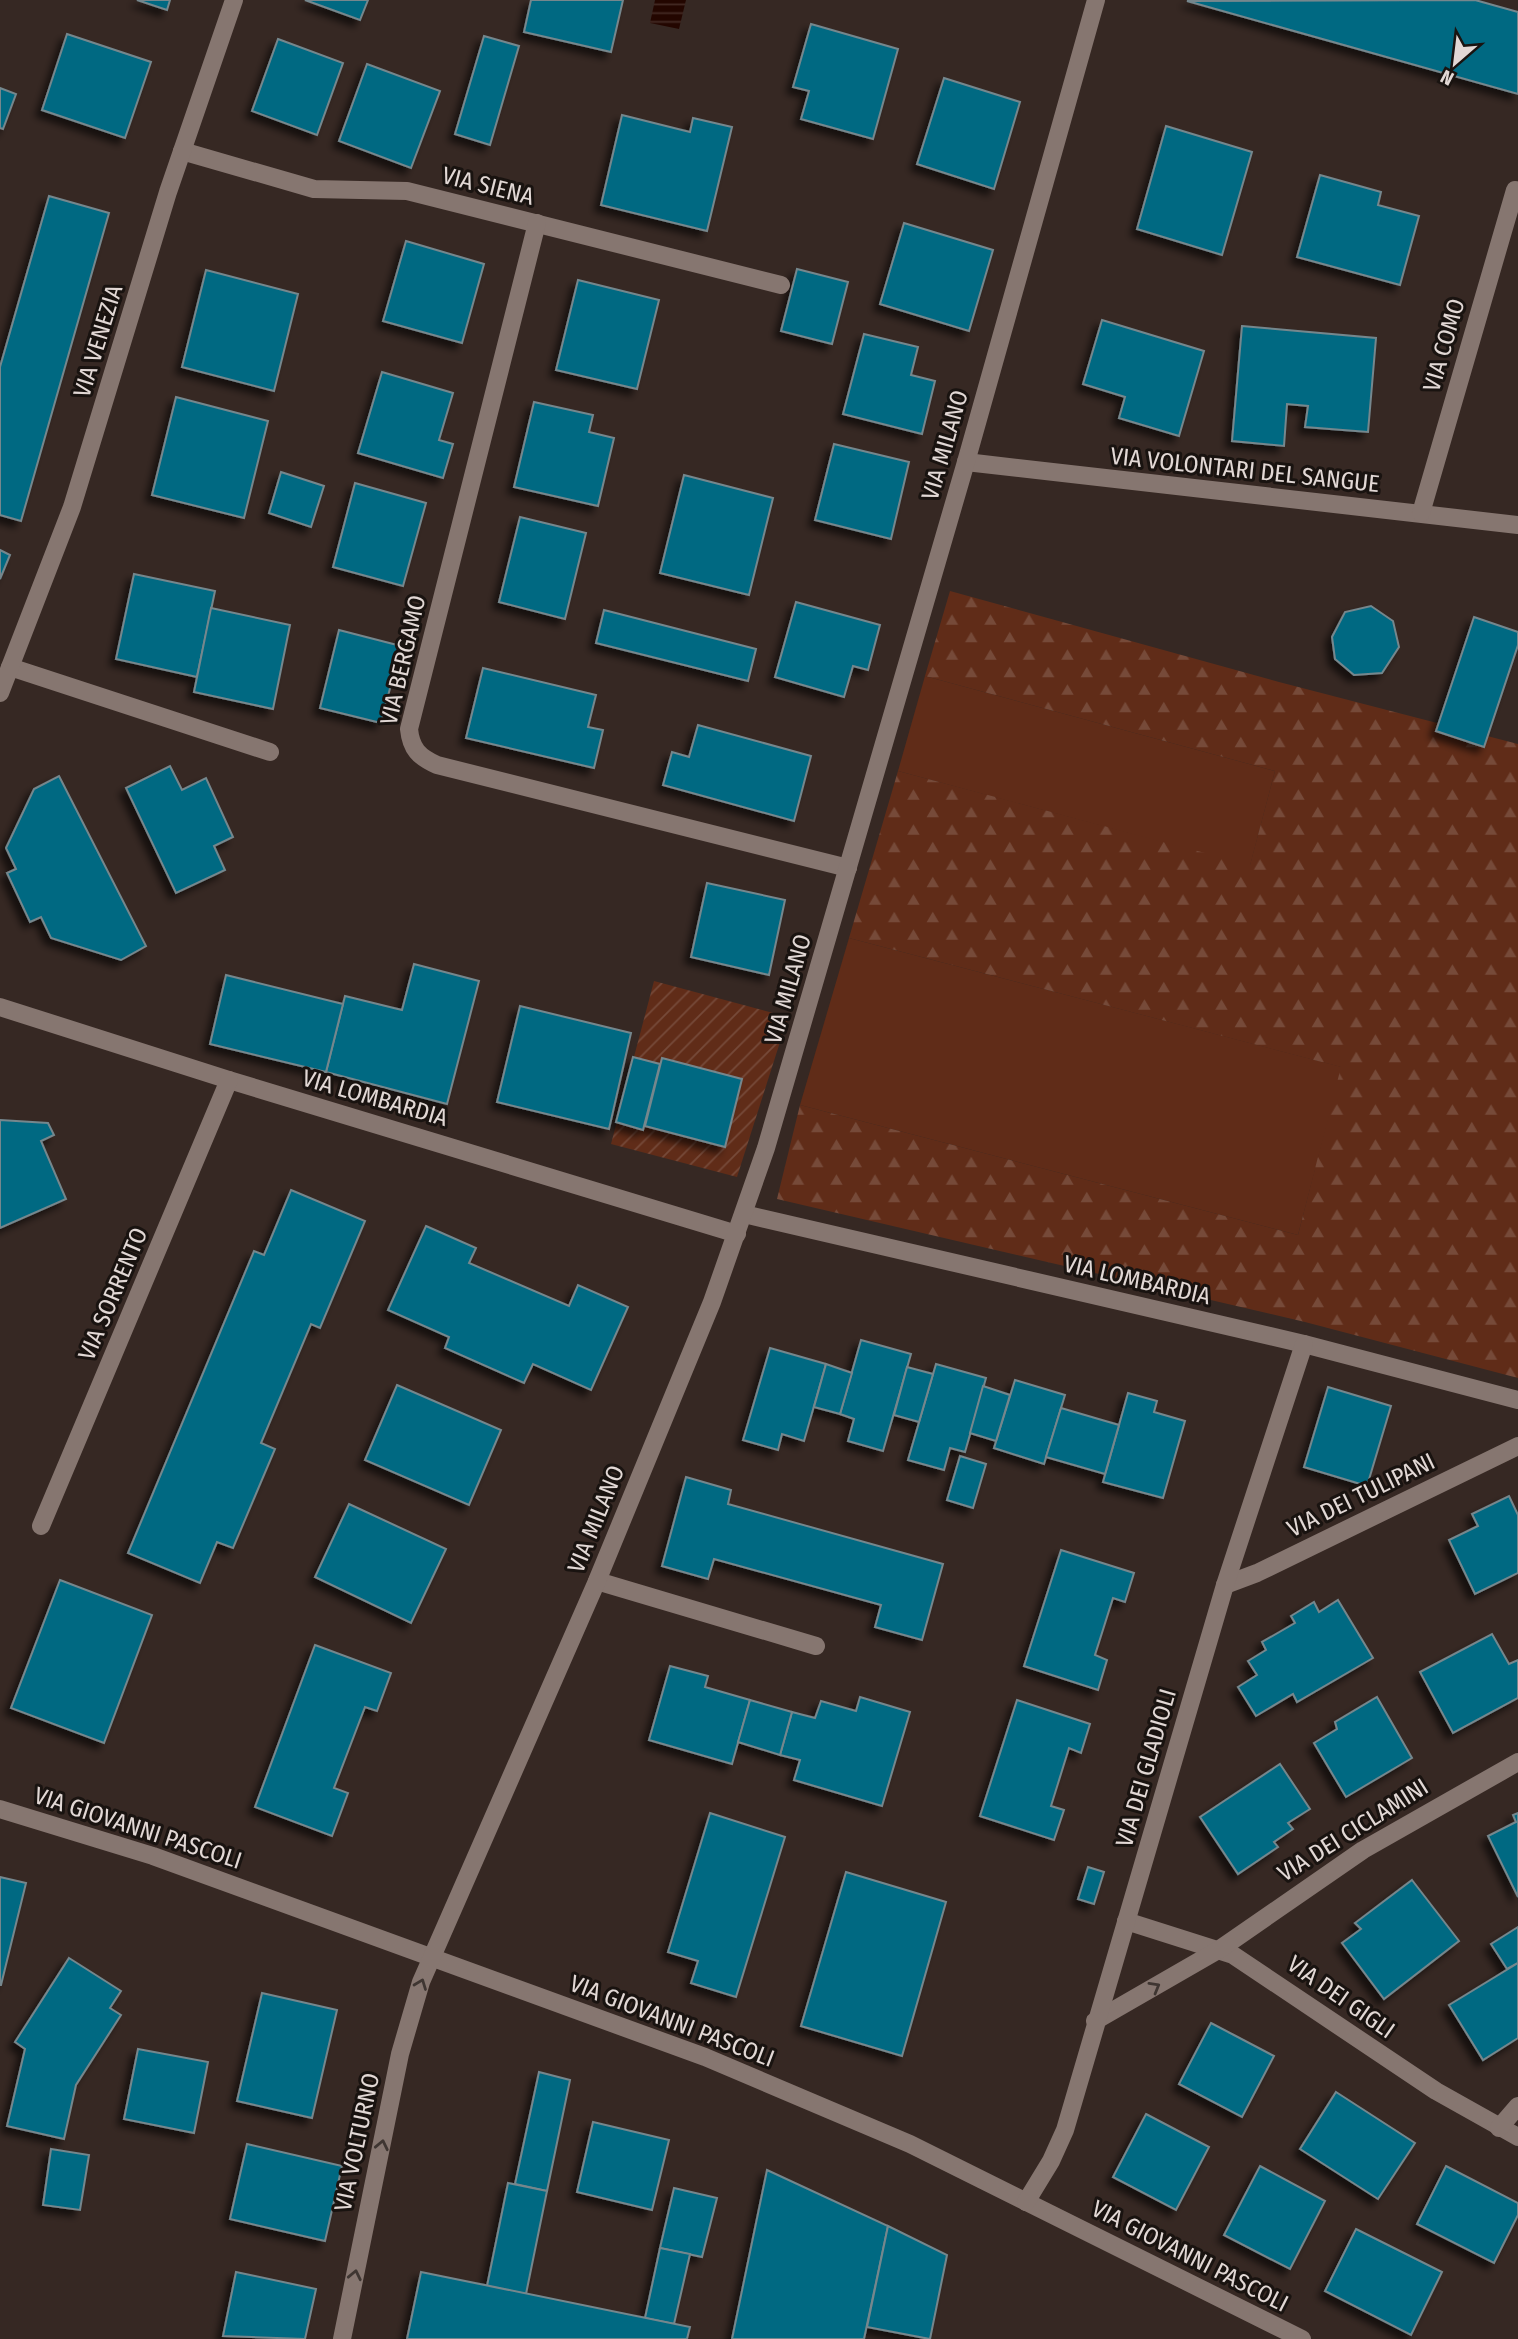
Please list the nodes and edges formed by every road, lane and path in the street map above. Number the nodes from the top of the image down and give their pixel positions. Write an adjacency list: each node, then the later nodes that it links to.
1 (234, 0): 3 (street, VIA VENEZIA)
2 (1096, 0): 7 (street, VIA MILANO)
3 (182, 150): 5 (street, VIA SIENA); 10 (street, VIA VENEZIA)
4 (1515, 190): 8 (street, VIA COMO)
5 (537, 223): 6 (street, VIA SIENA); 13 (street, VIA BERGAMO)
6 (780, 285)
7 (966, 462): 8 (street, VIA VOLONTARI DEL SANGUE); 13 (street, VIA MILANO)
8 (1421, 513): 9 (street, VIA VOLONTARI DEL SANGUE)
9 (1518, 525)
10 (10, 667): 11 (street, VIA VENEZIA); 12 (street)
11 (0, 693)
12 (270, 752)
13 (848, 868): 16 (street, VIA MILANO)
14 (0, 1007): 15 (street, VIA LOMBARDIA)
15 (229, 1080): 17 (street, VIA LOMBARDIA); 21 (street, VIA SORRENTO)
16 (744, 1214): 17 (street, VIA MILANO); 18 (street, VIA LOMBARDIA)
17 (737, 1234): 22 (street, VIA MILANO)
18 (1304, 1344): 19 (street, VIA LOMBARDIA); 23 (street, VIA DEI GLADIOLI)
19 (1518, 1400)
20 (1518, 1446): 23 (street, VIA DEI TULIPANI)
21 (41, 1526)
22 (597, 1581): 24 (street); 29 (street, VIA MILANO)
23 (1225, 1585): 27 (street, VIA DEI GLADIOLI)
24 (816, 1646)
25 (1518, 1762): 28 (street, VIA DEI CICLAMINI)
26 (0, 1809): 29 (street, VIA GIOVANNI PASCOLI)
27 (1126, 1921): 28 (street, VIA DEI GIGLI); 30 (street, VIA DEI GLADIOLI)
28 (1220, 1948): 30 (street, VIA DEI CICLAMINI, one-way to 28); 32 (street, VIA DEI GIGLI)
29 (431, 1958): 34 (street, VIA GIOVANNI PASCOLI); 35 (street, VIA VOLTURNO, one-way to 29)
30 (1096, 2021): 34 (street, VIA DEI GLADIOLI)
31 (1518, 2106): 32 (street)
32 (1499, 2128): 33 (street, VIA DEI GIGLI)
33 (1518, 2137)
34 (1026, 2202): 36 (street, VIA GIOVANNI PASCOLI)
35 (342, 2339)
36 (1301, 2339)

